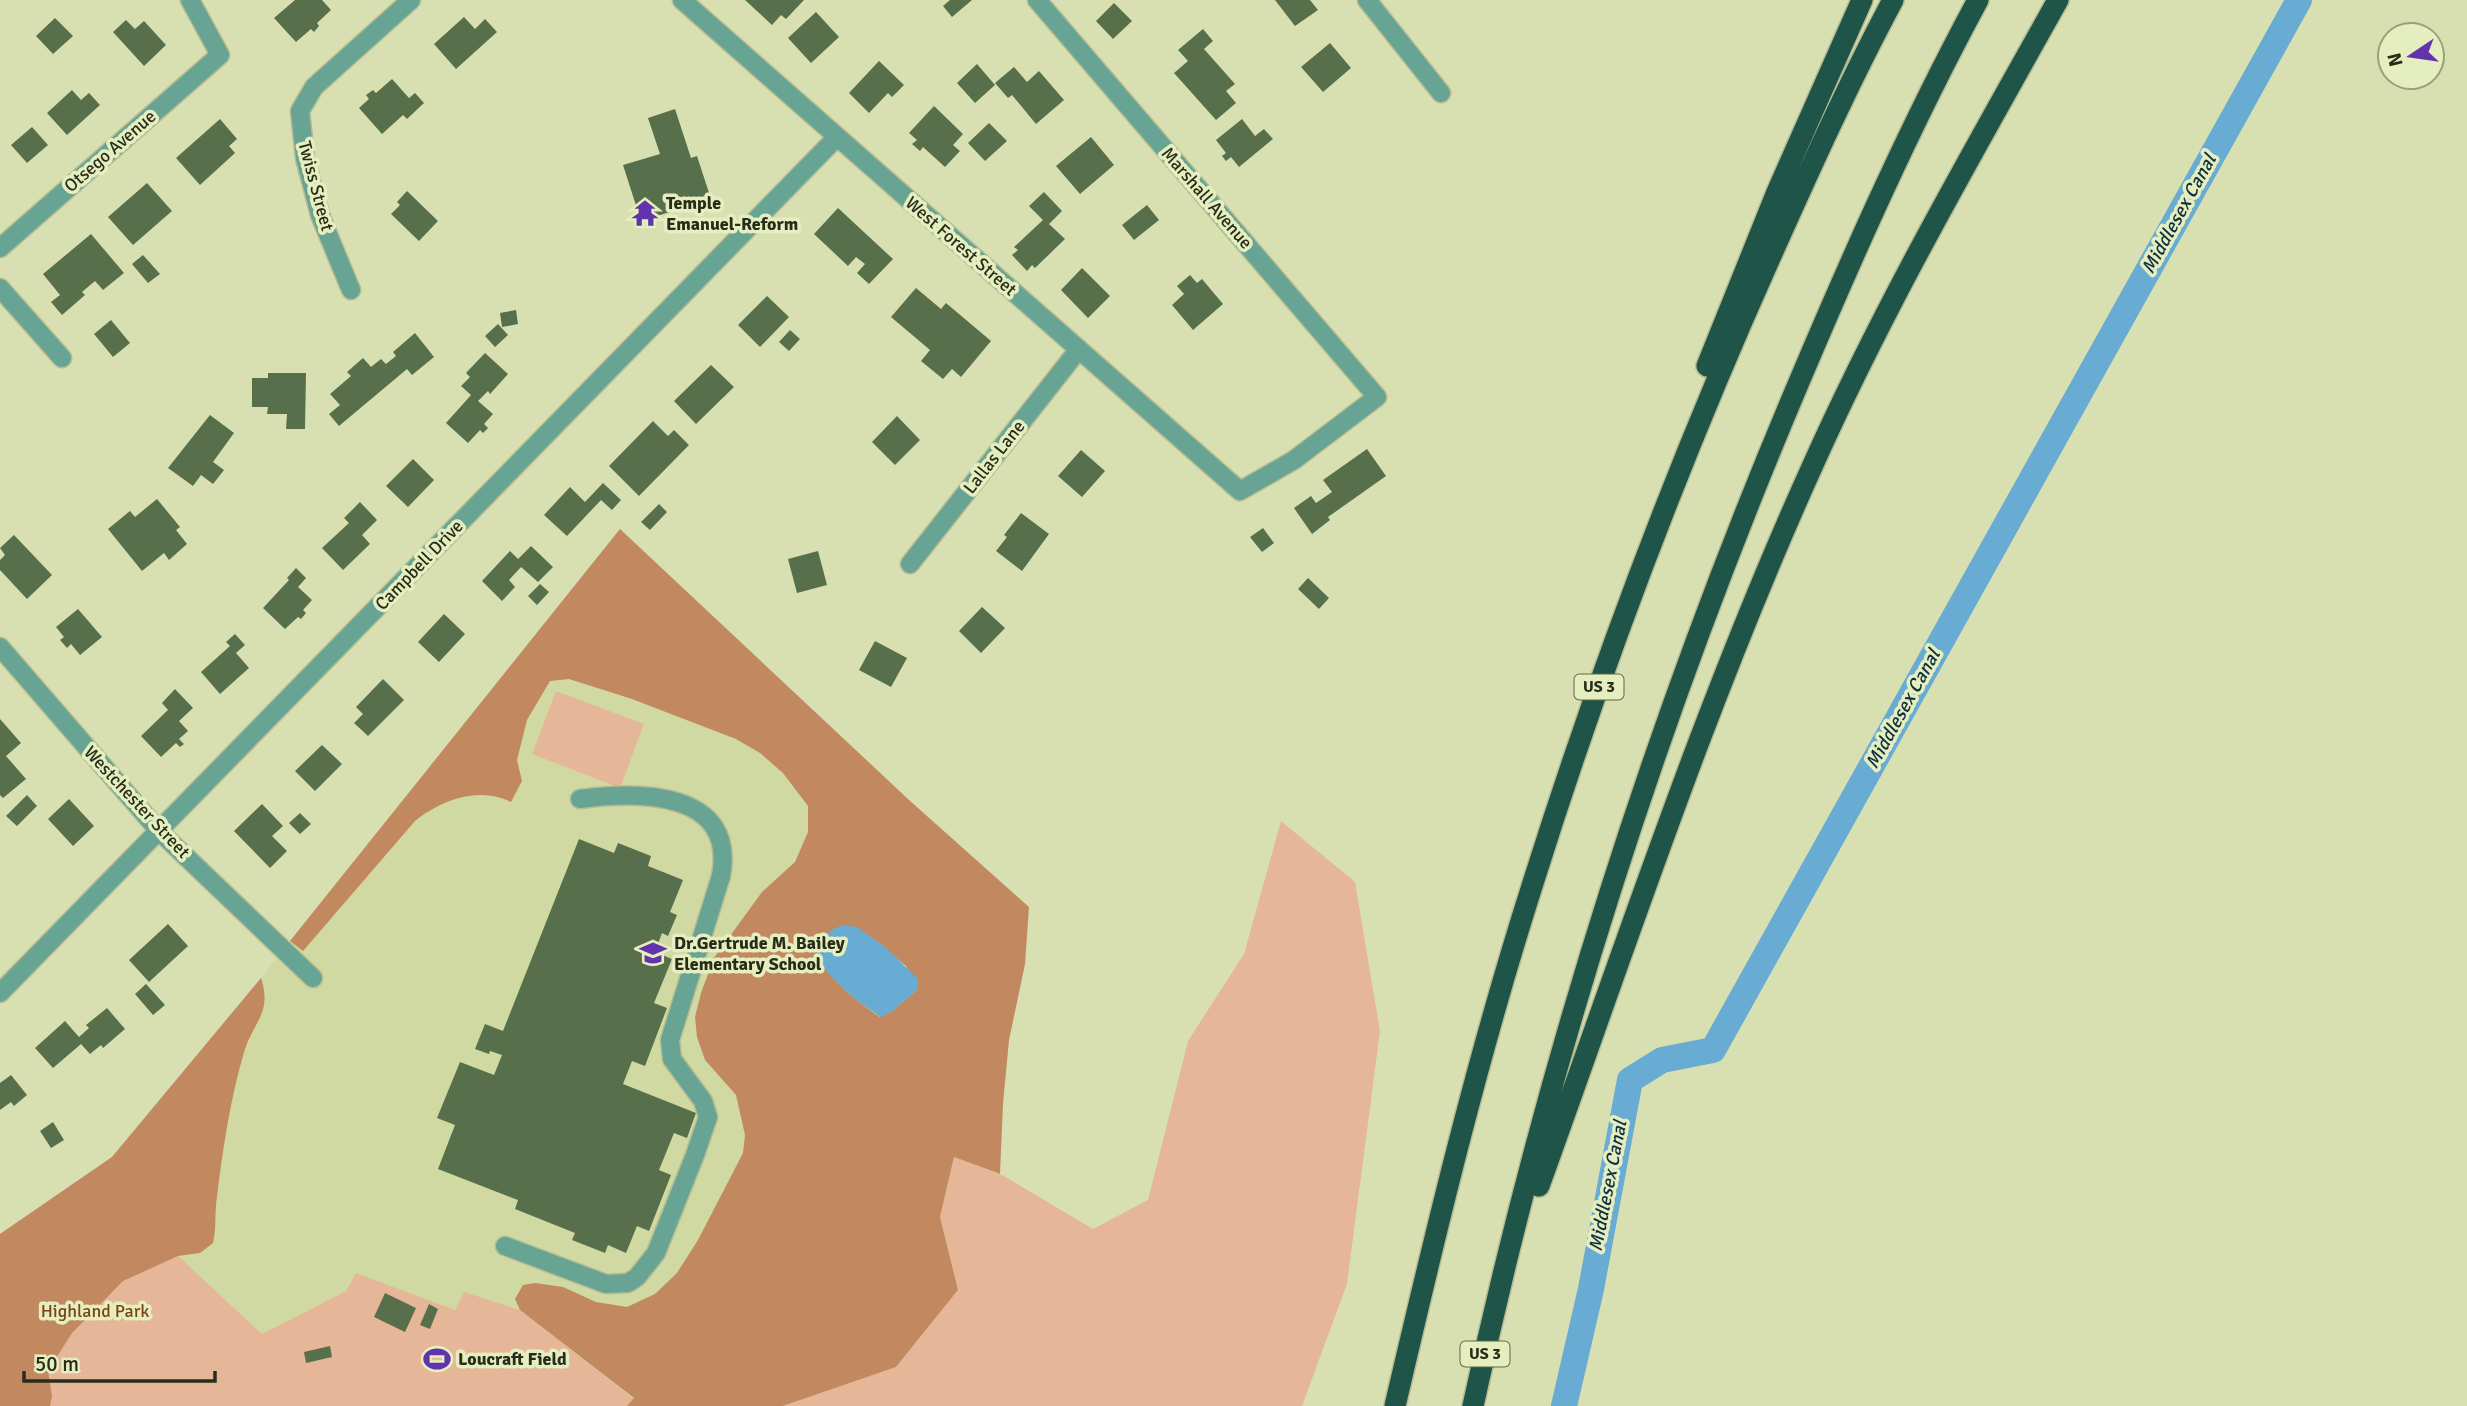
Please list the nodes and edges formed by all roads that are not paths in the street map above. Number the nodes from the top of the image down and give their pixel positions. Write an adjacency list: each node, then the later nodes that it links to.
1 (190, 0): 12 (street, Otsego Avenue)
2 (411, 0): 14 (street, Twiss Street)
3 (682, 0): 11 (street, West Forest Street)
4 (1037, 0): 17 (street, Marshall Avenue)
5 (1367, 0): 10 (street)
6 (1862, 0): 19 (highway)
7 (1893, 0): 19 (highway, US 3)
8 (1978, 0): 26 (highway, US 3)
9 (2058, 0): 26 (highway)
10 (1441, 93)
11 (837, 137): 15 (street, West Forest Street); 22 (street, Campbell Drive)
12 (0, 248)
13 (0, 288): 16 (street)
14 (351, 290)
15 (1079, 349): 17 (street, West Forest Street); 18 (street, Lallas Lane)
16 (62, 358)
17 (1240, 491)
18 (910, 564)
19 (1620, 627): 27 (highway, US 3)
20 (0, 647): 22 (street, Westchester Street)
21 (580, 799): 25 (street)
22 (160, 832): 23 (street, Westchester Street); 24 (street, Campbell Drive)
23 (313, 978)
24 (0, 993)
25 (505, 1246)
26 (1496, 1303): 28 (highway, US 3)
27 (1395, 1406)
28 (1474, 1406)

